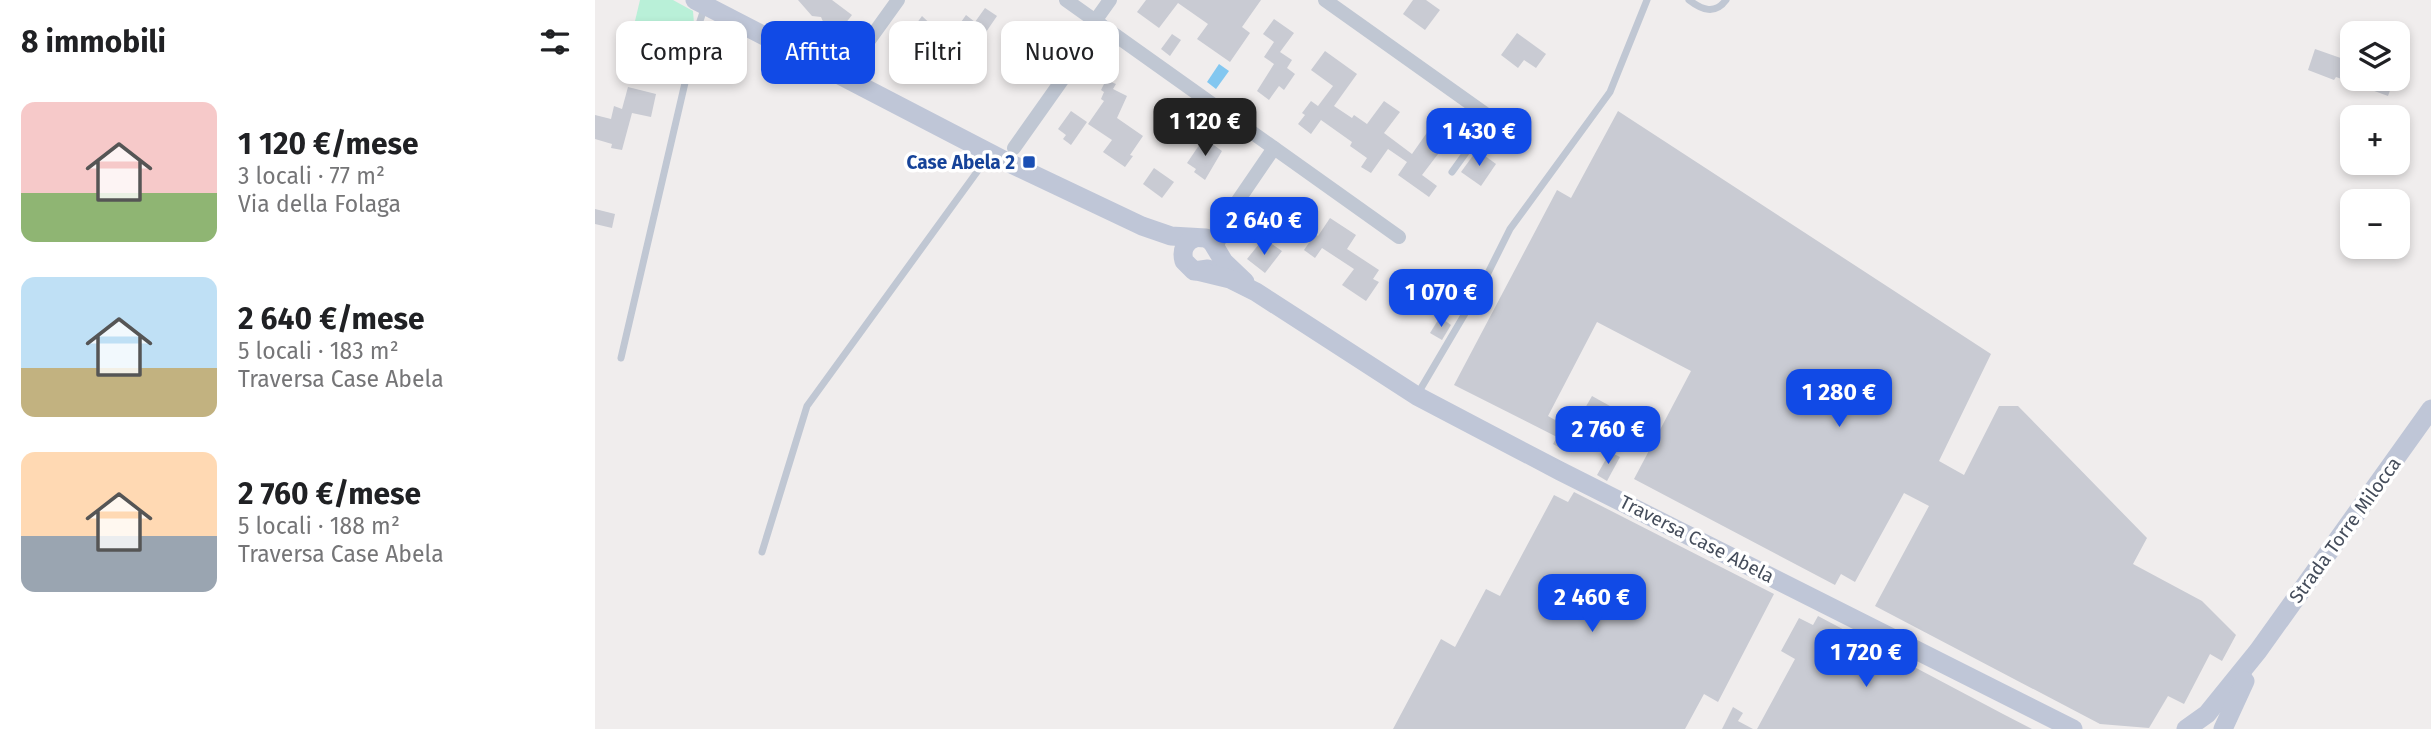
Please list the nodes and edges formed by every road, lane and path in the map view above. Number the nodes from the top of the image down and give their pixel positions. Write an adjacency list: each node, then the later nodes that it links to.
1 (898, 0): 11 (street)
2 (1066, 0): 9 (street)
3 (1110, 0): 10 (street)
4 (1325, 0): 14 (street)
5 (1647, 0): 27 (lane)
6 (1689, 0): 7 (lane)
7 (1726, 0)
8 (700, 3): 17 (street); 26 (lane)
9 (1095, 21)
10 (1099, 21)
11 (875, 32)
12 (1119, 38): 16 (street)
13 (1057, 84): 15 (street)
14 (1490, 118): 18 (lane)
15 (1014, 148)
16 (1274, 148): 19 (street); 22 (street)
17 (990, 153): 20 (street); 29 (lane)
18 (1452, 172)
19 (1233, 208): 21 (street); 23 (street)
20 (1142, 226): 21 (street); 24 (street)
21 (1197, 237): 23 (street); 24 (street)
22 (1399, 237)
23 (1216, 250): 24 (street); 25 (street)
24 (1191, 266): 25 (street)
25 (1256, 292): 27 (street, Traversa Case Abela)
26 (621, 358)
27 (1417, 396): 31 (street, Traversa Case Abela)
28 (2431, 409): 30 (street, Strada Torre Milocca)
29 (762, 552)
30 (2258, 652): 32 (street); 33 (street)
31 (2073, 729)
32 (2186, 729)
33 (2223, 729)

